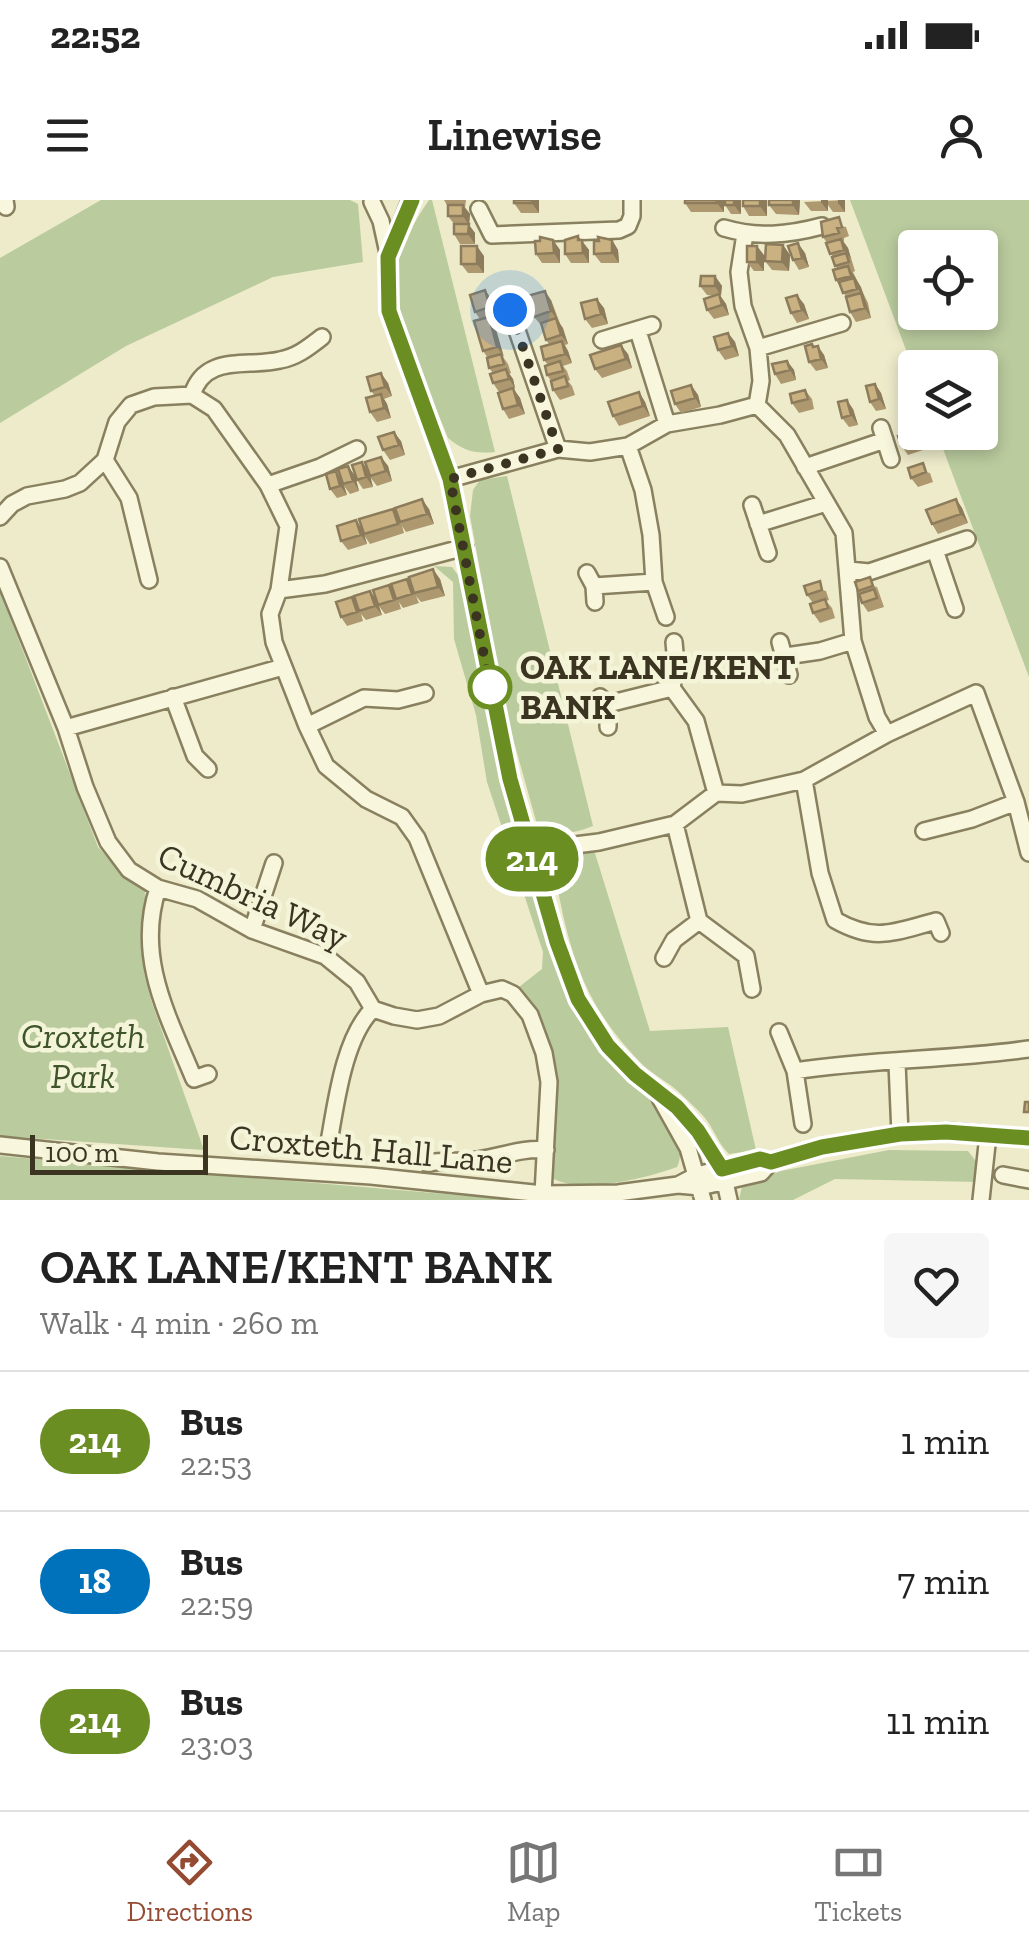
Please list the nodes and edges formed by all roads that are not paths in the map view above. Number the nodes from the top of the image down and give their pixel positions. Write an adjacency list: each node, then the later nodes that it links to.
1 (411, 200): 3 (street); 8 (street)
2 (632, 200): 4 (street)
3 (370, 201): 8 (street)
4 (479, 209)
5 (822, 226): 7 (street)
6 (724, 228): 7 (street)
7 (745, 234): 13 (street)
8 (388, 257): 23 (street)
9 (510, 310): 19 (street)
10 (842, 324): 13 (street)
11 (322, 337): 14 (street)
12 (602, 340): 16 (street)
13 (758, 348): 15 (street)
14 (192, 395): 21 (street); 24 (street)
15 (758, 404): 16 (street); 22 (street)
16 (667, 424): 17 (street)
17 (628, 446): 19 (street); 36 (street)
18 (356, 449): 24 (street)
19 (558, 449): 23 (street)
20 (891, 458): 22 (street)
21 (105, 460): 27 (street); 35 (street)
22 (805, 467): 25 (street)
23 (450, 479): 30 (street)
24 (268, 485): 38 (street)
25 (826, 502): 28 (street); 34 (street)
26 (752, 504): 28 (street)
27 (0, 517)
28 (758, 524): 32 (street)
29 (967, 539): 31 (street)
30 (464, 547): 38 (street); 59 (street)
31 (935, 550): 34 (street); 39 (street)
32 (768, 553)
33 (0, 567): 50 (street, Cumbria Way)
34 (849, 570): 42 (street)
35 (149, 580)
36 (654, 582): 37 (street); 40 (street)
37 (592, 587)
38 (279, 590): 43 (street)
39 (955, 609)
40 (666, 617)
41 (674, 642): 45 (street)
42 (853, 642): 44 (street); 51 (street)
43 (283, 667): 47 (street); 48 (street)
44 (790, 675)
45 (672, 688): 49 (street); 54 (street)
46 (425, 692): 48 (street)
47 (173, 697): 50 (street); 52 (street)
48 (306, 726): 67 (street)
49 (608, 727)
50 (66, 728): 61 (street, Cumbria Way)
51 (887, 734): 53 (street); 55 (street)
52 (208, 769)
53 (804, 780): 54 (street); 64 (street)
54 (716, 793): 56 (street)
55 (1016, 802): 57 (street); 58 (street)
56 (676, 824): 59 (street); 62 (street)
57 (924, 831)
58 (1029, 853)
59 (531, 856): 74 (street)
60 (275, 863): 63 (street)
61 (158, 888): 63 (street, Cumbria Way); 73 (street)
62 (699, 921): 65 (street); 66 (street)
63 (252, 930): 68 (street, Cumbria Way)
64 (941, 932)
65 (664, 958)
66 (752, 989)
67 (481, 994): 68 (street); 81 (street)
68 (374, 1009): 79 (street)
69 (779, 1032): 72 (street)
70 (1029, 1049): 71 (street)
71 (897, 1063): 72 (street); 76 (street)
72 (795, 1071): 75 (street)
73 (208, 1074)
74 (658, 1094): 83 (street); 83 (street)
75 (802, 1124)
76 (900, 1134): 77 (street, Croxteth Hall Lane); 83 (street, Croxteth Hall Lane)
77 (988, 1135): 78 (street, Croxteth Hall Lane); 86 (street)
78 (1029, 1138)
79 (330, 1142)
80 (0, 1145): 84 (street, Croxteth Hall Lane)
81 (546, 1150): 82 (street); 84 (street)
82 (428, 1162)
83 (711, 1185): 84 (street, Croxteth Hall Lane); 85 (street)
84 (543, 1194)
85 (729, 1200)
86 (981, 1200)

